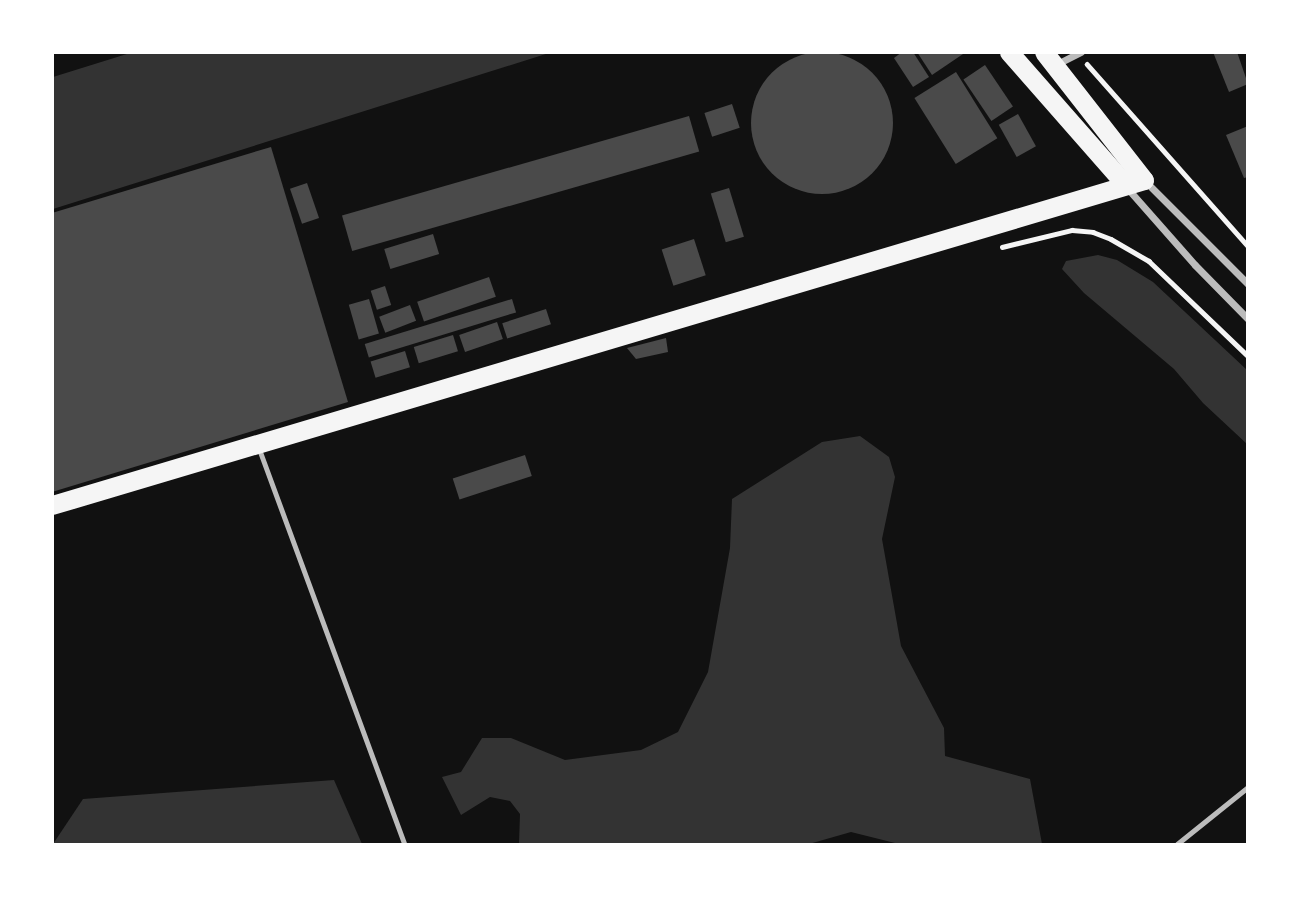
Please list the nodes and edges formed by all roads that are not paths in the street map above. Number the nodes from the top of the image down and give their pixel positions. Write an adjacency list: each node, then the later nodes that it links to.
1 (1009, 52): 4 (highway)
2 (1079, 53): 3 (street)
3 (1049, 59): 4 (highway)
4 (1135, 183): 5 (street); 6 (street); 7 (highway)
5 (1248, 284)
6 (1248, 319)
7 (257, 442): 8 (highway); 10 (lane)
8 (52, 505)
9 (1248, 788): 11 (lane)
10 (404, 845)
11 (1177, 845)

